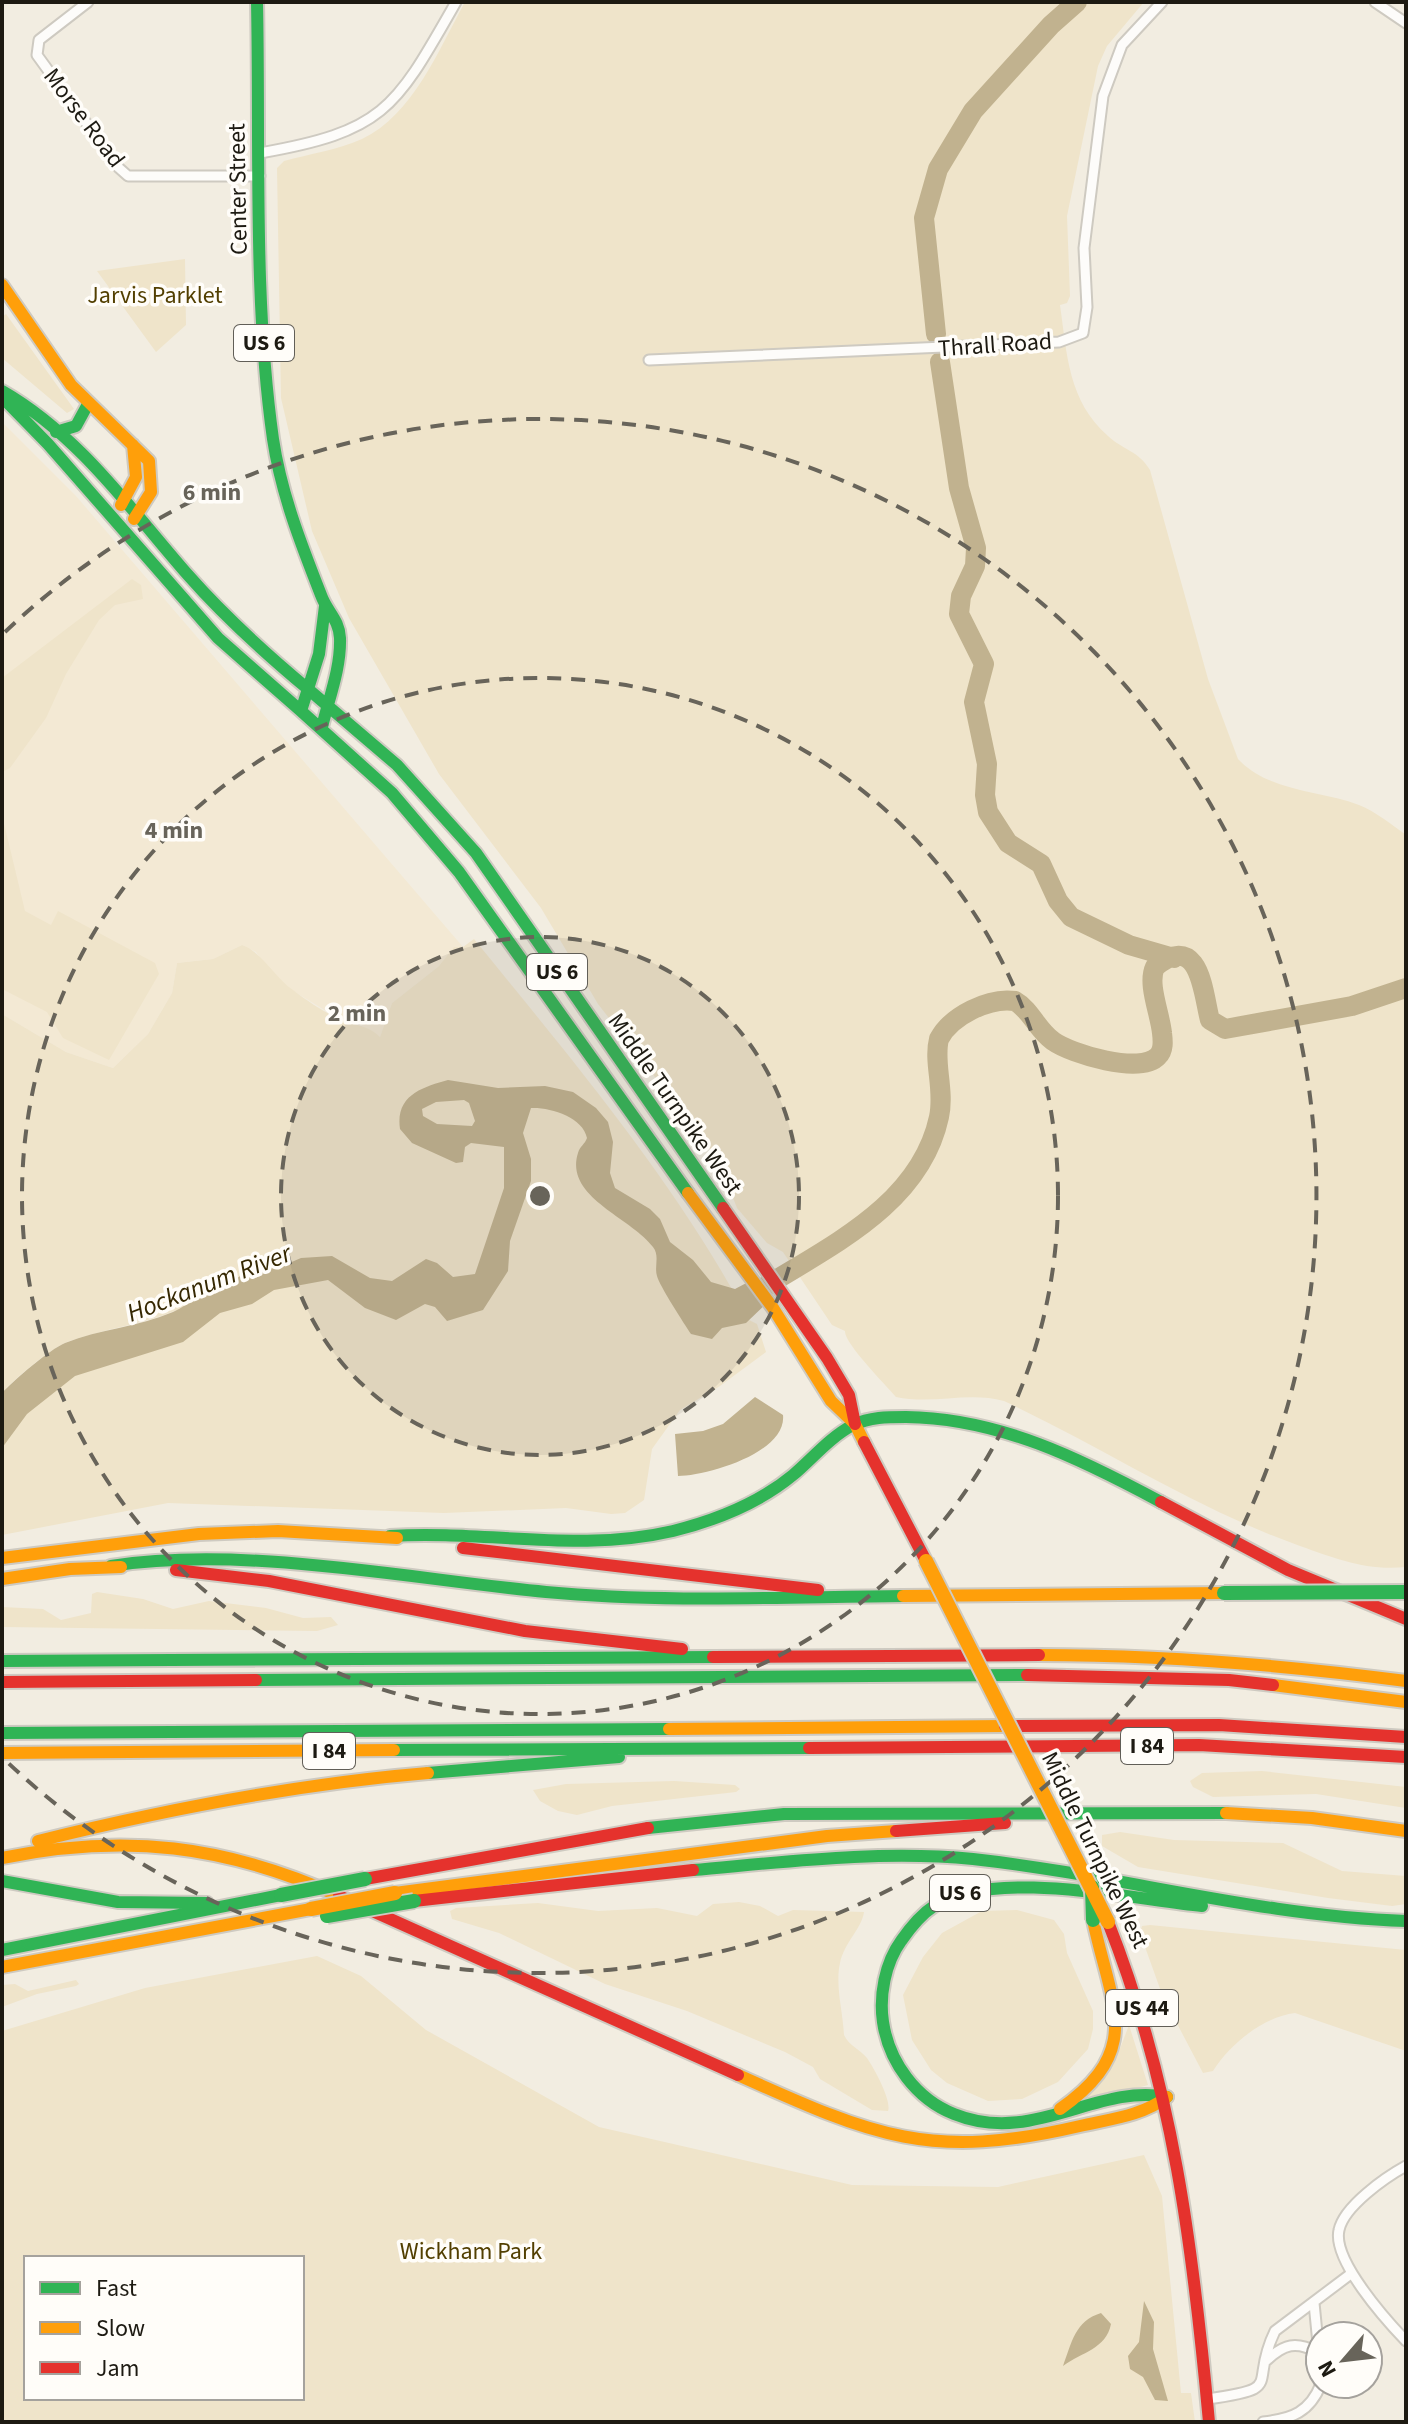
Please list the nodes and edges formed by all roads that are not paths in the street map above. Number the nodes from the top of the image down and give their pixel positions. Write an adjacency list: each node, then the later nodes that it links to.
1 (88, 2): 8 (street, Morse Road)
2 (257, 2): 7 (main road, Center Street / US 6)
3 (456, 2): 7 (street)
4 (1162, 2): 10 (street, Thrall Road)
5 (1375, 2): 6 (street)
6 (1406, 23)
7 (260, 153): 8 (main road, Center Street / US 6)
8 (260, 176): 20 (main road, Center Street / US 6)
9 (2, 285): 13 (main road)
10 (649, 360)
11 (2, 391): 14 (main road, Middle Turnpike West)
12 (2, 397): 17 (main road, Middle Turnpike West)
13 (88, 404): 14 (main road); 15 (main road)
14 (56, 432): 16 (main road, Middle Turnpike West)
15 (133, 445): 16 (main road); 18 (main road)
16 (125, 502): 17 (main road); 18 (main road, Middle Turnpike West)
17 (110, 515): 19 (main road, Middle Turnpike West)
18 (137, 516): 19 (main road); 21 (main road, Middle Turnpike West)
19 (123, 530): 23 (main road, Middle Turnpike West)
20 (325, 606): 21 (main road, Center Street / US 6); 22 (main road, Center Street / US 6)
21 (308, 689): 22 (main road, Middle Turnpike West); 23 (main road, Center Street / US 6)
22 (328, 704): 24 (main road, Center Street); 25 (main road, Middle Turnpike West / US 6)
23 (301, 711): 24 (main road, Middle Turnpike West / US 6)
24 (322, 727): 26 (main road, Middle Turnpike West / US 6)
25 (673, 1140): 26 (main road); 27 (main road, Middle Turnpike West / US 6)
26 (657, 1151): 27 (main road, Middle Turnpike West / US 6)
27 (780, 1304): 28 (main road, Middle Turnpike West / US 6)
28 (855, 1424): 29 (main road); 35 (main road); 53 (main road, Middle Turnpike West / US 6, bridge)
29 (390, 1536): 30 (main road); 34 (main road)
30 (2, 1558)
31 (111, 1566): 32 (main road); 34 (main road); 36 (main road)
32 (2, 1579)
33 (1406, 1592): 34 (main road, bridge)
34 (907, 1595)
35 (1406, 1619)
36 (707, 1656): 37 (main road); 38 (main road)
37 (2, 1661)
38 (1406, 1681)
39 (2, 1682): 40 (main road)
40 (1406, 1702)
41 (2, 1733): 42 (main road)
42 (1406, 1737)
43 (655, 1749): 44 (main road, I 84); 45 (main road, I 84); 48 (main road)
44 (2, 1753)
45 (1406, 1757)
46 (1083, 1812): 47 (main road); 51 (main road, bridge); 55 (main road, bridge)
47 (1406, 1831)
48 (2, 1851)
49 (2, 1858): 58 (main road)
50 (3, 1881): 51 (main road)
51 (241, 1902): 56 (main road)
52 (1323, 1916): 54 (main road, US 6); 55 (main road, bridge); 59 (main road, US 6)
53 (1101, 1921): 58 (main road, Middle Turnpike West / US 44); 59 (main road, US 6)
54 (1406, 1921)
55 (94, 1949): 57 (main road)
56 (2, 1950)
57 (2, 1967)
58 (1167, 2097): 59 (main road); 67 (main road, Middle Turnpike West / US 44)
59 (1033, 2121)
60 (1406, 2166): 61 (street)
61 (1352, 2273): 62 (street); 64 (street)
62 (1314, 2303): 63 (street); 66 (street)
63 (1315, 2320)
64 (1406, 2341)
65 (1304, 2345): 66 (street)
66 (1266, 2361): 67 (street)
67 (1207, 2399): 69 (main road, Middle Turnpike West / US 44)
68 (1313, 2400): 70 (street)
69 (1209, 2422)
70 (1263, 2422)

